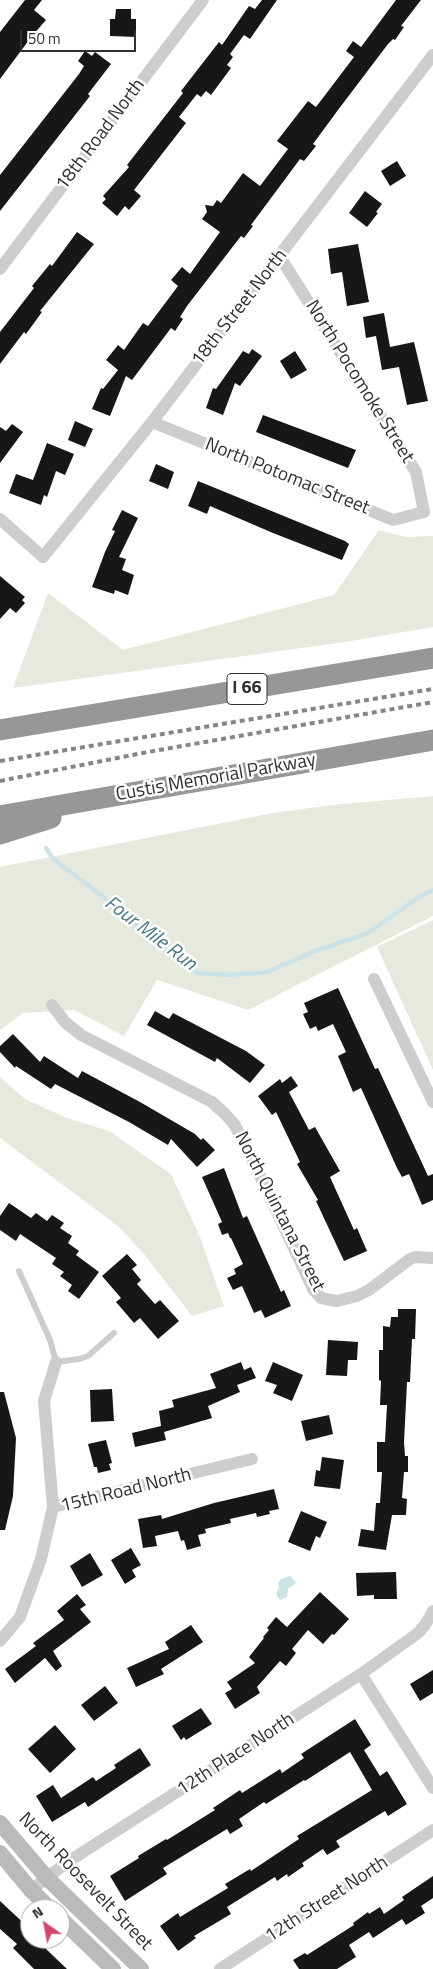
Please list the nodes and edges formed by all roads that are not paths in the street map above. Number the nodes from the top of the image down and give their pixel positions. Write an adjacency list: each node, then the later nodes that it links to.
1 (196, 3): 4 (street, 18th Road North)
2 (433, 55): 3 (street, 18th Street North)
3 (280, 257): 5 (street, 18th Street North); 6 (street, North Pocomoke Street)
4 (0, 269)
5 (152, 422): 6 (street, North Potomac Street); 7 (street, 18th Street North)
6 (424, 512)
7 (0, 519)
8 (433, 658): 9 (highway, I 66)
9 (62, 720): 10 (highway); 11 (highway, I 66)
10 (0, 721)
11 (0, 730)
12 (433, 740): 13 (highway, Custis Memorial Parkway)
13 (125, 794): 14 (highway, Custis Memorial Parkway); 15 (highway)
14 (0, 816)
15 (0, 834)
16 (374, 979): 18 (street)
17 (52, 1005): 19 (street, North Quintana Street)
18 (433, 1102)
19 (433, 1258)
20 (20, 1271): 22 (lane)
21 (114, 1333): 22 (lane)
22 (56, 1362): 24 (street)
23 (252, 1459): 24 (street, 15th Road North)
24 (53, 1507): 26 (street, 15th Road North)
25 (433, 1610): 27 (street, 12th Place North)
26 (0, 1641)
27 (361, 1674): 28 (street); 32 (street, 12th Place North)
28 (433, 1788)
29 (0, 1823): 32 (main road, North Roosevelt Street)
30 (433, 1830): 38 (street, 12th Street North)
31 (0, 1853): 33 (main road)
32 (47, 1878): 33 (street, 12th Place North); 37 (main road, North Roosevelt Street)
33 (31, 1890): 34 (main road)
34 (40, 1899)
35 (70, 1928): 36 (main road)
36 (113, 1969)
37 (141, 1969)
38 (220, 1969)

